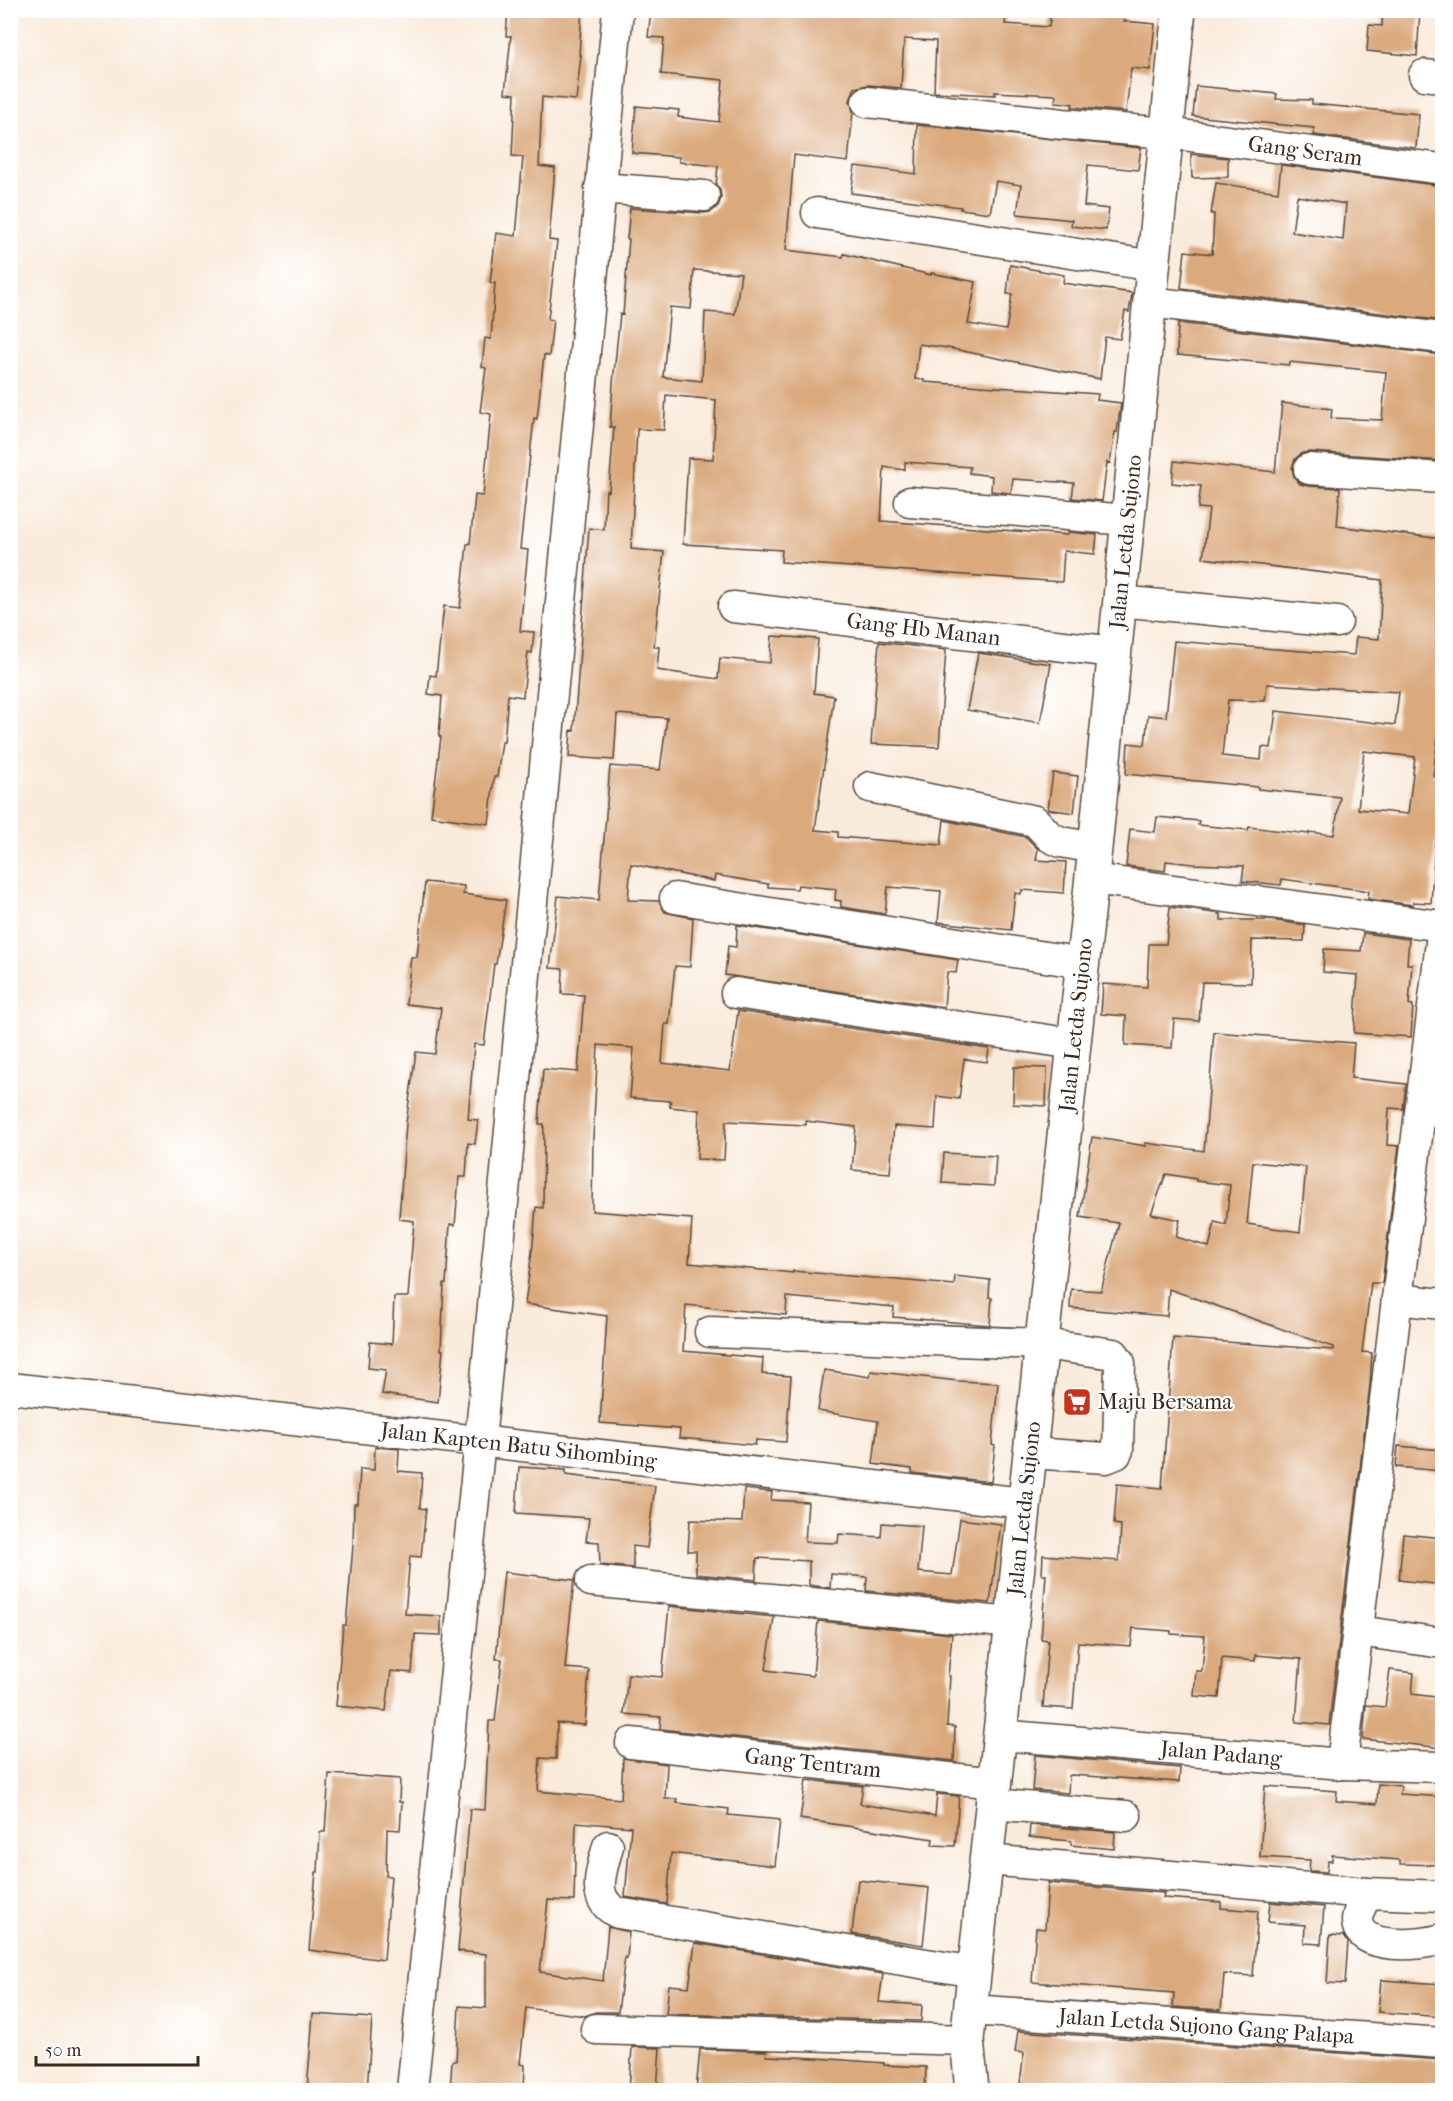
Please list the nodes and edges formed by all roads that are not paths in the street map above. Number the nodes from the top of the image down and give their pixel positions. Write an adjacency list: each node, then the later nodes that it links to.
1 (618, 10): 6 (street)
2 (1179, 10): 4 (highway, Jalan Letda Sujono)
3 (867, 102): 4 (street, Gang Seram)
4 (1167, 133): 5 (street, Gang Seram); 9 (highway, Jalan Letda Sujono)
5 (1443, 169)
6 (600, 188): 7 (street); 34 (street)
7 (704, 195)
8 (817, 213): 9 (street)
9 (1154, 266): 10 (highway, Jalan Letda Sujono)
10 (1150, 302): 11 (street); 15 (highway, Jalan Letda Sujono)
11 (1443, 338)
12 (1309, 469): 13 (street)
13 (1443, 478)
14 (909, 502): 15 (street)
15 (1128, 520): 16 (highway, Jalan Letda Sujono)
16 (1119, 601): 18 (street); 19 (highway, Jalan Letda Sujono)
17 (733, 607): 19 (street, Gang Hb Manan)
18 (1337, 622)
19 (1115, 652): 21 (highway, Jalan Letda Sujono)
20 (870, 787): 21 (street)
21 (1093, 863): 23 (street); 25 (highway, Jalan Letda Sujono)
22 (675, 897): 25 (street)
23 (1443, 926)
24 (1443, 934): 28 (street)
25 (1083, 963): 27 (highway, Jalan Letda Sujono)
26 (736, 993): 27 (street)
27 (1074, 1044): 32 (highway, Jalan Letda Sujono)
28 (1431, 1113): 29 (street)
29 (1396, 1299): 30 (street); 39 (street)
30 (1443, 1304)
31 (710, 1332): 32 (street)
32 (1042, 1344): 35 (highway, Jalan Letda Sujono); 35 (street)
33 (10, 1388): 34 (street, Jalan Kapten Batu Sihombing)
34 (480, 1441): 36 (street, Jalan Kapten Batu Sihombing); 56 (street)
35 (1030, 1453): 36 (highway, Jalan Letda Sujono)
36 (1025, 1503): 38 (highway, Jalan Letda Sujono)
37 (591, 1581): 38 (street)
38 (1012, 1623): 41 (highway, Jalan Letda Sujono)
39 (1358, 1632): 40 (street); 43 (street)
40 (1443, 1643)
41 (1000, 1735): 43 (street, Jalan Padang); 45 (highway, Jalan Letda Sujono)
42 (630, 1743): 45 (street, Gang Tentram)
43 (1342, 1764): 44 (street, Jalan Padang)
44 (1443, 1767)
45 (994, 1793): 46 (street, Gang Tentram); 48 (highway, Jalan Letda Sujono)
46 (1126, 1816)
47 (608, 1846): 52 (street)
48 (987, 1860): 49 (street); 52 (highway, Jalan Letda Sujono)
49 (1367, 1893): 50 (street); 51 (street)
50 (1443, 1896)
51 (1443, 1938)
52 (975, 1972): 53 (highway, Jalan Letda Sujono)
53 (969, 2025): 54 (street, Jalan Letda Sujono Gang Palapa); 55 (street, Jalan Letda Sujono Gang Palapa); 57 (highway, Jalan Letda Sujono); 58 (highway, Jalan Letda Sujono)
54 (596, 2029)
55 (1443, 2043)
56 (412, 2091)
57 (952, 2091)
58 (972, 2091)

